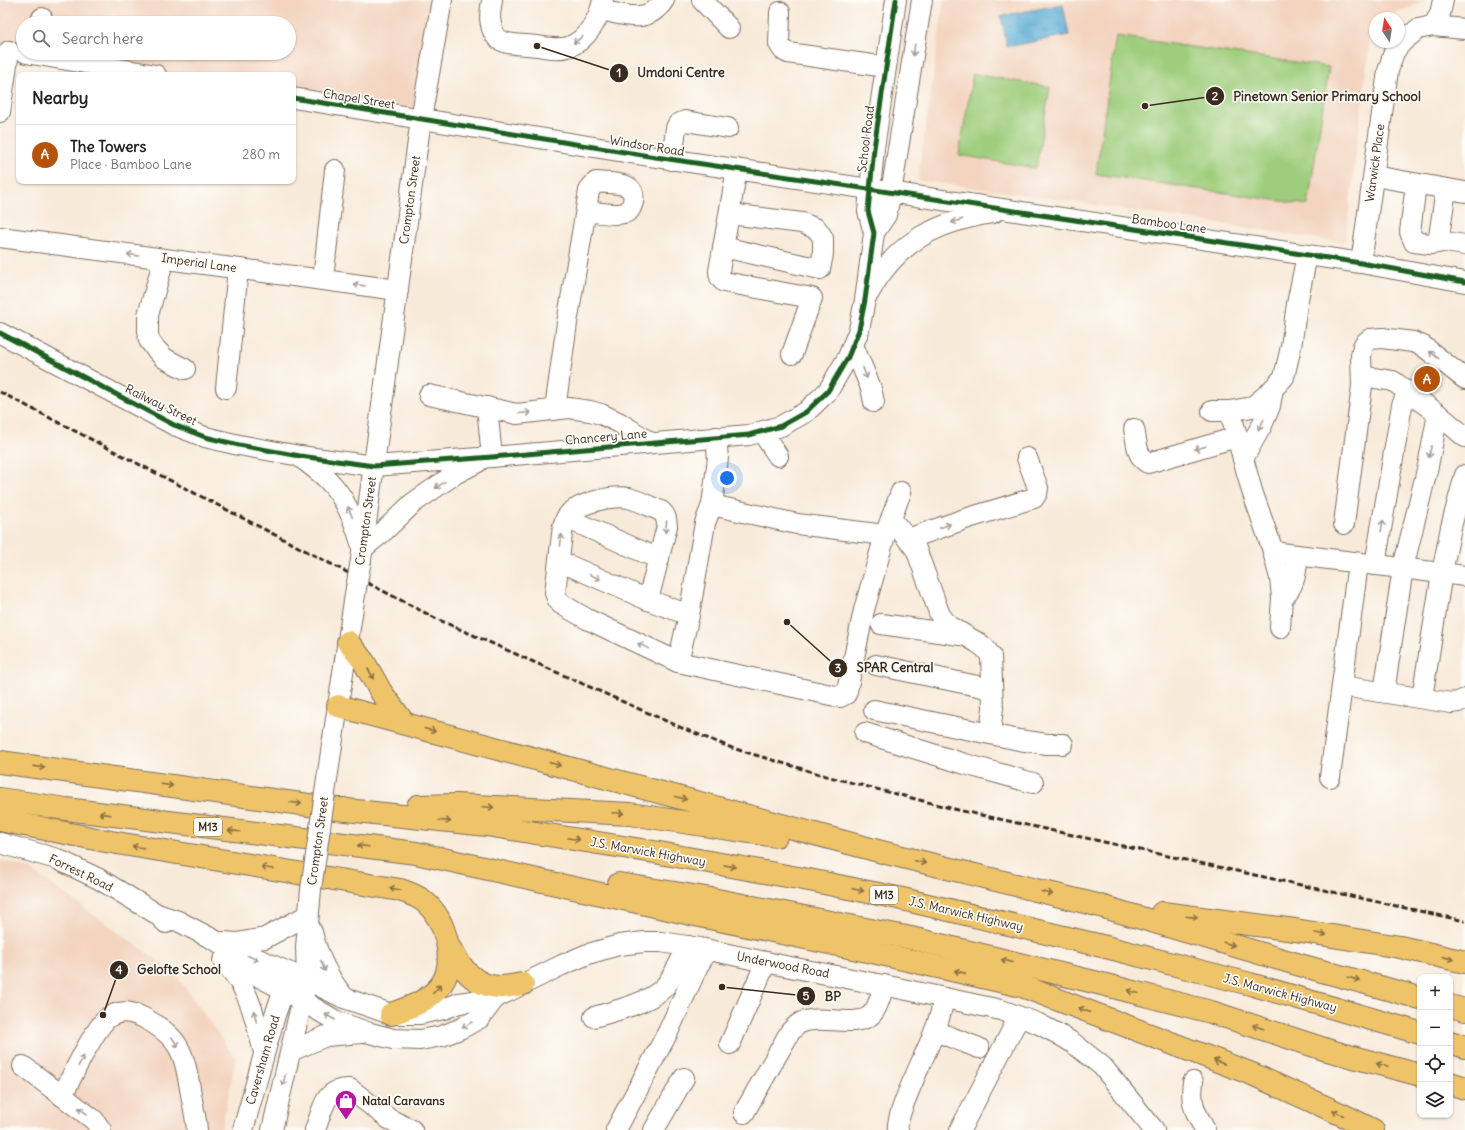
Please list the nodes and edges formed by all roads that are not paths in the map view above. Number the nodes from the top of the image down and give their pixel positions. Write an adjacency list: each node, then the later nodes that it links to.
1 (442, 0): 21 (street, Crompton Street)
2 (492, 0): 8 (street, one-way to 2)
3 (664, 0): 8 (street)
4 (702, 0): 11 (street)
5 (896, 0): 15 (street, School Road)
6 (922, 0): 30 (street, School Road, one-way to 30)
7 (1443, 0): 10 (street)
8 (602, 5)
9 (780, 12): 15 (street)
10 (1433, 26): 12 (street); 26 (street, Warwick Place)
11 (729, 28)
12 (1465, 29)
13 (19, 60): 18 (street)
14 (48, 60): 16 (street)
15 (886, 67): 28 (street, School Road)
16 (73, 68): 17 (street)
17 (120, 72)
18 (12, 79): 20 (street)
19 (296, 98): 21 (street, Chapel Street)
20 (0, 112)
21 (421, 119): 23 (street, Windsor Road); 46 (street, Crompton Street)
22 (728, 128): 23 (street)
23 (672, 160): 24 (street, Windsor Road)
24 (737, 169): 28 (street, Windsor Road); 33 (street)
25 (335, 170): 44 (street)
26 (1374, 176): 27 (street); 41 (street, Warwick Place)
27 (1416, 184): 29 (street); 36 (street)
28 (870, 189): 30 (street, Bamboo Lane); 34 (street, School Road)
29 (1455, 190): 36 (street)
30 (891, 193): 32 (street, Bamboo Lane); 34 (street, School Road)
31 (586, 211): 62 (street)
32 (1009, 211): 39 (street, Bamboo Lane); 48 (street, Bamboo Lane, one-way to 48)
33 (730, 214): 38 (street); 43 (street)
34 (874, 233): 48 (street, School Road)
35 (0, 237): 40 (street, Imperial Lane, one-way to 35)
36 (1439, 241): 37 (street)
37 (1465, 246)
38 (723, 247): 43 (street); 47 (street)
39 (1307, 255): 41 (street, Bamboo Lane); 56 (street)
40 (164, 259): 42 (street, Imperial Lane); 52 (street)
41 (1361, 262): 45 (street, Bamboo Lane)
42 (238, 269): 44 (street, Imperial Lane); 55 (street)
43 (820, 269): 47 (street)
44 (323, 280): 46 (street, Imperial Lane, one-way to 44)
45 (1465, 282)
46 (398, 290): 75 (street, Crompton Street)
47 (812, 298): 51 (street)
48 (866, 300): 50 (street, School Road)
49 (0, 333): 70 (street, Railway Street)
50 (853, 345): 57 (street, School Road); 60 (street, one-way to 60)
51 (792, 354)
52 (185, 369)
53 (1362, 376): 54 (street, one-way to 53); 58 (street); 80 (street)
54 (1465, 379)
55 (226, 388)
56 (1273, 389): 66 (street); 74 (street, one-way to 74)
57 (828, 391): 65 (street, Chancery Lane)
58 (1408, 391): 63 (street); 88 (street, one-way to 58)
59 (429, 395): 61 (street)
60 (874, 402)
61 (487, 407): 62 (street, one-way to 62); 72 (street)
62 (555, 409): 69 (street)
63 (1438, 414): 67 (street); 89 (street, one-way to 89)
64 (1134, 429): 66 (street, one-way to 64)
65 (762, 432): 68 (street, Chancery Lane); 71 (street)
66 (1237, 437): 74 (street)
67 (1465, 437)
68 (716, 438): 69 (street, Chancery Lane); 78 (street)
69 (651, 443): 72 (street, Chancery Lane)
70 (300, 456): 75 (street, Railway Street); 84 (street, one-way to 70)
71 (778, 456)
72 (489, 457): 75 (street, Chancery Lane); 84 (street, one-way to 84)
73 (1027, 458): 82 (street, one-way to 73)
74 (1243, 459): 83 (street)
75 (374, 466): 84 (street, Crompton Street)
76 (1465, 475): 90 (street)
77 (901, 492): 81 (street)
78 (712, 505): 81 (street); 94 (street)
79 (566, 518): 86 (street); 86 (street, one-way to 86); 87 (street, one-way to 79)
80 (1344, 524)
81 (888, 527): 82 (street); 99 (street)
82 (908, 539): 98 (street)
83 (1273, 552): 85 (street); 92 (street)
84 (362, 555): 97 (street, Crompton Street, bridge)
85 (1298, 556): 88 (street); 92 (street)
86 (659, 559): 93 (street)
87 (559, 561): 93 (street, one-way to 93); 99 (street, one-way to 87)
88 (1367, 564): 89 (street); 101 (street)
89 (1402, 568): 90 (street); 103 (street)
90 (1442, 573): 91 (street); 104 (street)
91 (1465, 576)
92 (1282, 598): 96 (street)
93 (648, 600): 94 (street)
94 (689, 615): 99 (street)
95 (881, 624): 98 (street)
96 (1280, 628)
97 (349, 633): 106 (street, Crompton Street); 109 (highway, one-way to 109)
98 (965, 636): 102 (street)
99 (678, 662)
100 (876, 665): 102 (street)
101 (1342, 686): 103 (street); 115 (street)
102 (992, 688): 111 (street)
103 (1384, 692): 104 (street)
104 (1422, 698): 105 (street)
105 (1462, 701)
106 (338, 706): 109 (highway); 124 (street, Crompton Street, bridge)
107 (874, 710): 108 (street)
108 (919, 719): 111 (street); 113 (street)
109 (404, 723): 121 (highway, one-way to 121)
110 (865, 733): 113 (street)
111 (990, 733): 112 (street)
112 (1063, 744)
113 (913, 748): 116 (street)
114 (0, 762): 118 (highway, M13, one-way to 118)
115 (1330, 777)
116 (1033, 783)
117 (0, 799): 122 (highway, M13, one-way to 117)
118 (337, 809): 121 (highway, one-way to 121); 145 (highway, J.S. Marwick Highway / M13, one-way to 145)
119 (0, 820): 125 (highway, one-way to 119)
120 (0, 843): 127 (street, Forrest Road)
121 (882, 852): 123 (highway, one-way to 123)
122 (416, 853): 154 (highway, M13, one-way to 122); 173 (highway, one-way to 122)
123 (1098, 905): 130 (highway, one-way to 130); 134 (highway, one-way to 134)
124 (308, 915): 127 (street); 131 (street, Crompton Street); 135 (street, one-way to 135)
125 (448, 945): 132 (highway); 141 (highway, one-way to 125)
126 (688, 946): 128 (street, Underwood Road); 132 (street, Underwood Road); 142 (street)
127 (217, 948): 131 (street, Forrest Road); 152 (street, one-way to 127)
128 (708, 950): 129 (street, Underwood Road); 168 (street)
129 (766, 962): 133 (street, Underwood Road); 148 (street)
130 (1465, 962)
131 (294, 981): 135 (street, Underwood Road); 138 (street, Forrest Road); 152 (street, Caversham Road)
132 (523, 984): 136 (street, Underwood Road)
133 (884, 985): 137 (street, Underwood Road); 160 (street)
134 (1417, 997)
135 (344, 998): 141 (street, Underwood Road)
136 (495, 998): 141 (street, Underwood Road); 146 (street, Underwood Road, one-way to 146)
137 (944, 998): 143 (street, Underwood Road); 144 (street)
138 (303, 1001): 146 (street, Underwood Road, one-way to 138); 151 (street, Caversham Road)
139 (1453, 1007): 140 (highway)
140 (1465, 1010)
141 (391, 1014)
142 (594, 1017)
143 (1019, 1017): 161 (street, Underwood Road); 171 (street)
144 (935, 1031): 150 (street); 170 (street)
145 (1417, 1032)
146 (370, 1033): 151 (street)
147 (1453, 1043): 149 (highway)
148 (730, 1044)
149 (1465, 1047)
150 (979, 1048)
151 (291, 1051): 165 (street, Caversham Road, one-way to 165)
152 (265, 1054): 164 (street, Caversham Road)
153 (22, 1066): 159 (street)
154 (1417, 1074)
155 (684, 1078): 169 (street)
156 (1193, 1082): 172 (street)
157 (1453, 1084): 158 (highway)
158 (1465, 1088)
159 (62, 1096): 162 (street, one-way to 159); 163 (street, one-way to 163)
160 (744, 1113)
161 (1146, 1126)
162 (101, 1130)
163 (197, 1130)
164 (243, 1130)
165 (272, 1130)
166 (315, 1130): 167 (street)
167 (412, 1130)
168 (616, 1130)
169 (654, 1130)
170 (898, 1130)
171 (960, 1130)
172 (1205, 1130)
173 (1373, 1130)

